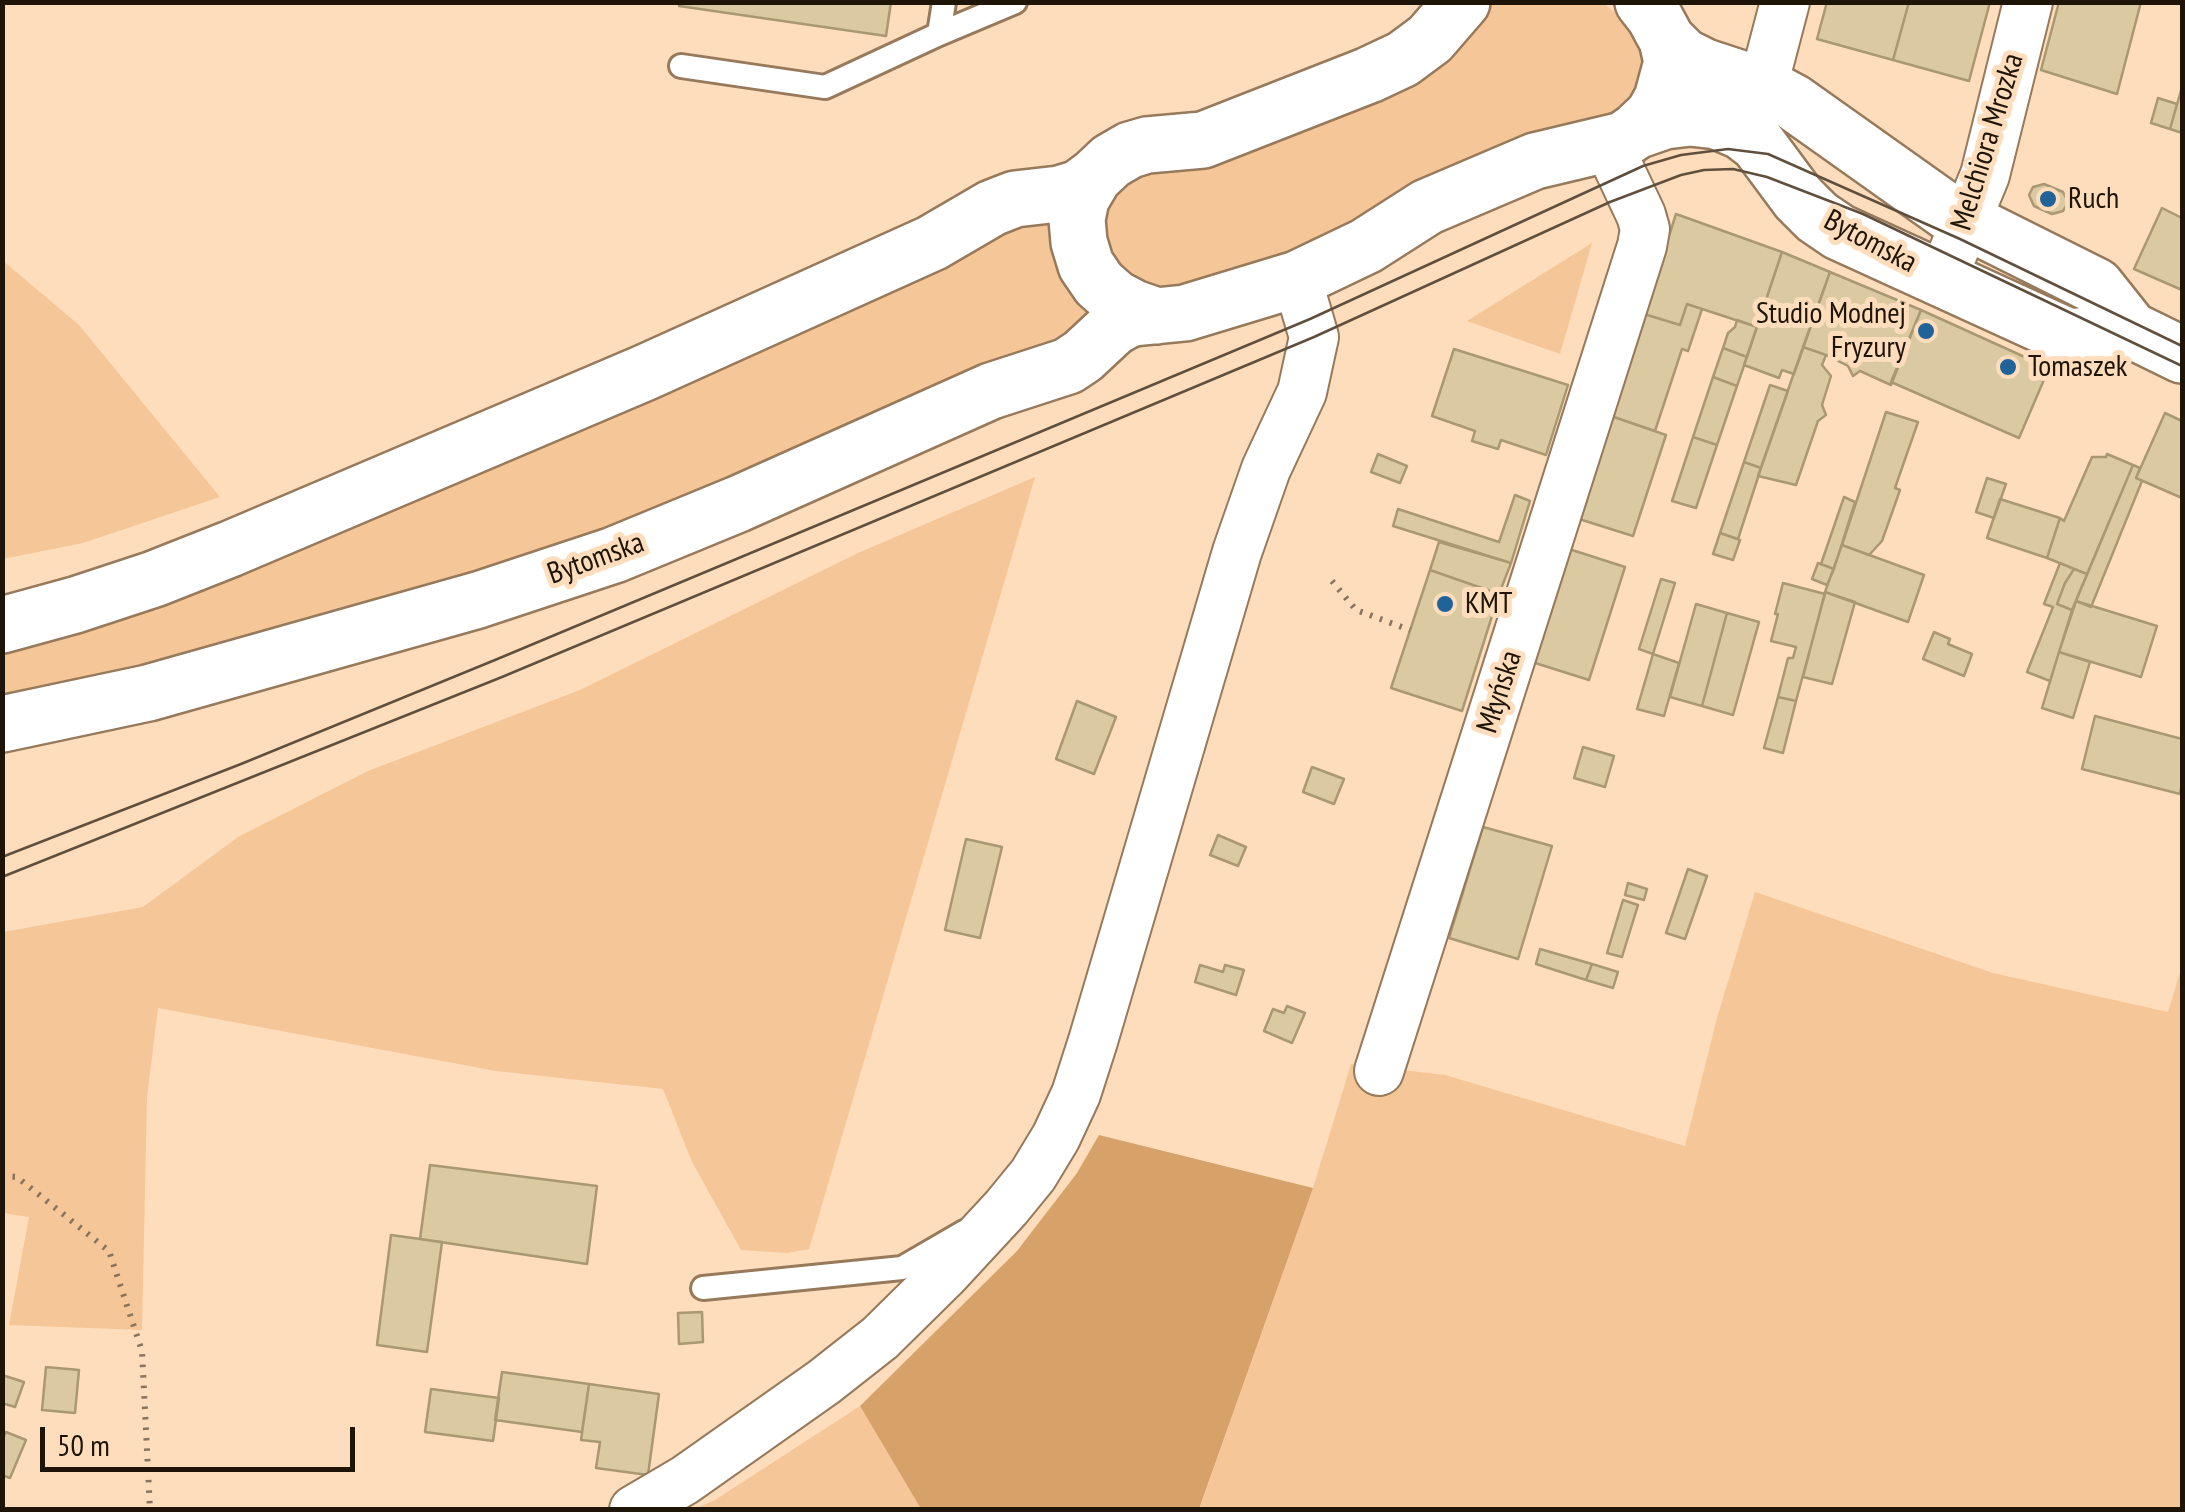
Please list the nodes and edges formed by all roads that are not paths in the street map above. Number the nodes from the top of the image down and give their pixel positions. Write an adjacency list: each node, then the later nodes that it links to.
1 (944, 2): 7 (lane)
2 (1016, 2): 7 (lane)
3 (1462, 2): 11 (street)
4 (1786, 2): 9 (street)
5 (2028, 2): 12 (street, Melchiora Mrozka)
6 (1655, 22): 9 (street); 10 (street)
7 (938, 34): 8 (lane)
8 (681, 66)
9 (1762, 86): 12 (street)
10 (1622, 138): 13 (street, Bytomska); 14 (street, Bytomska); 20 (street, Młyńska)
11 (1094, 177): 15 (street); 18 (street)
12 (1968, 222): 14 (street, Melchiora Mrozka); 16 (street)
13 (1297, 279): 15 (street, Bytomska); 21 (street)
14 (1942, 280): 16 (street, Bytomska)
15 (1157, 316): 19 (street, Bytomska)
16 (2131, 330): 17 (street)
17 (2182, 355)
18 (2, 625)
19 (2, 724)
20 (1379, 1071)
21 (1006, 1208): 22 (lane); 23 (street)
22 (702, 1288)
23 (634, 1510)

